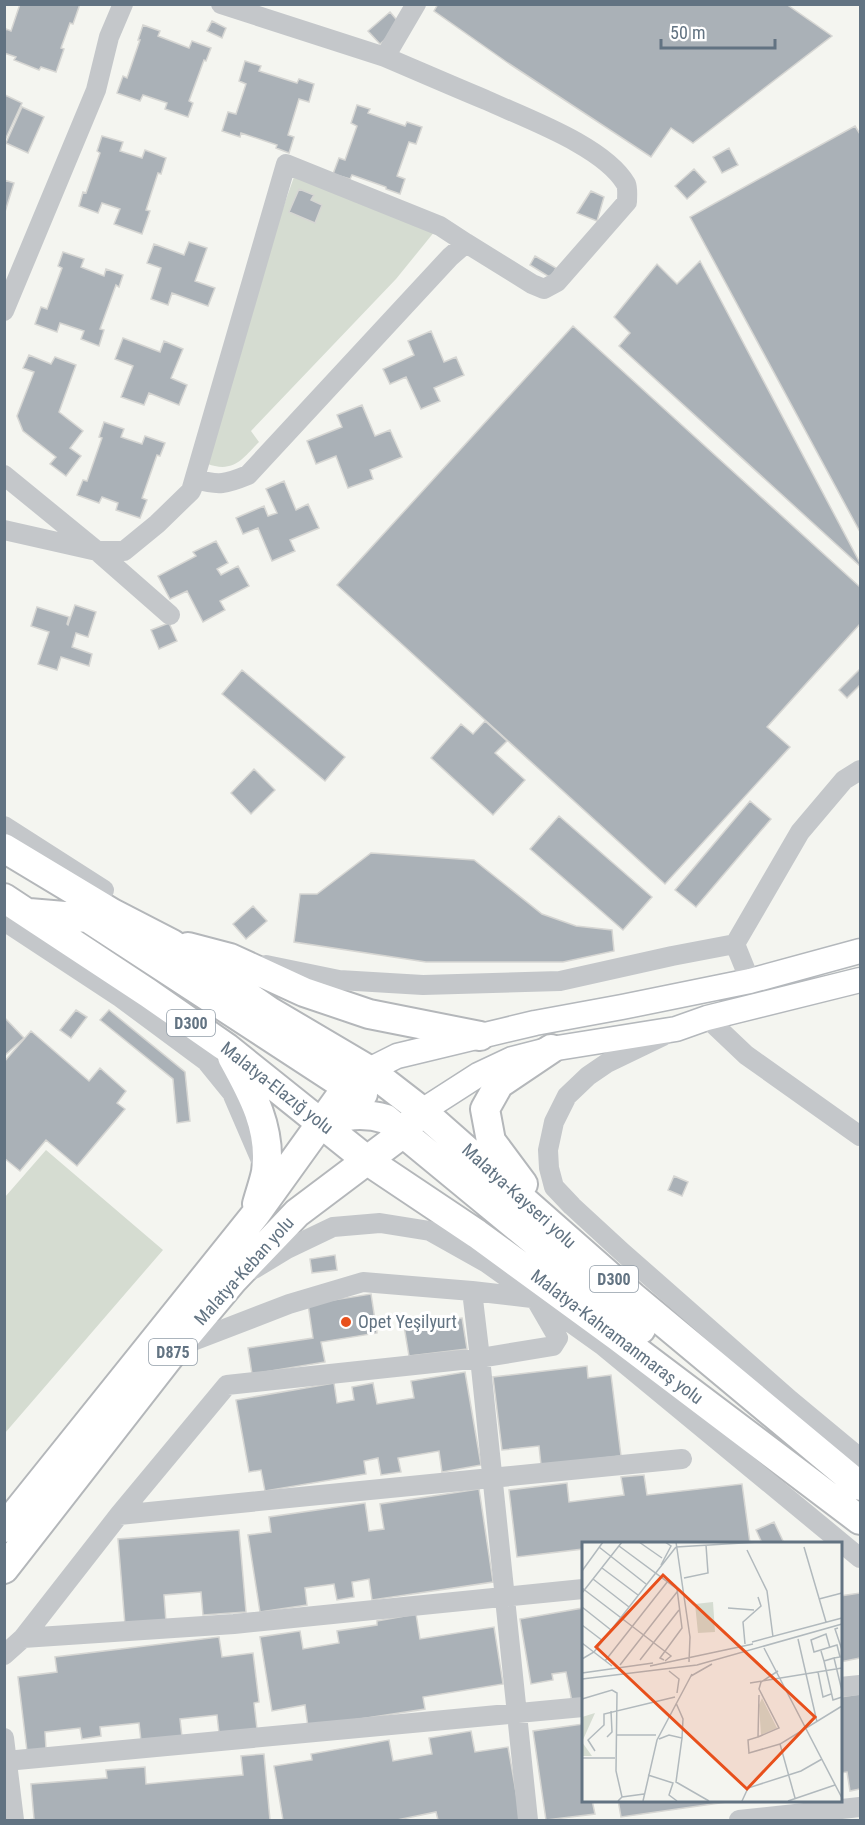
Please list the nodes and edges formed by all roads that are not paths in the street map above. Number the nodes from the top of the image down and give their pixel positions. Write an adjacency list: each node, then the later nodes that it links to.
1 (123, 4): 6 (street)
2 (221, 4): 4 (street)
3 (416, 4): 4 (street)
4 (385, 57): 5 (street)
5 (466, 243): 8 (street); 8 (street)
6 (4, 311)
7 (4, 475): 10 (street)
8 (191, 491): 10 (street)
9 (4, 530): 10 (street)
10 (98, 551): 11 (street)
11 (170, 615)
12 (861, 771): 18 (street)
13 (4, 826): 15 (street)
14 (4, 848): 17 (highway, D300)
15 (104, 891): 17 (highway)
16 (12, 911): 26 (highway, Malatya-Elazığ yolu / D300); 28 (highway); 34 (street)
17 (172, 944): 20 (highway); 28 (highway, D300)
18 (735, 944): 20 (street); 22 (street)
19 (861, 951): 22 (main road)
20 (230, 957): 25 (highway)
21 (861, 980): 23 (main road)
22 (750, 981): 25 (main road)
23 (707, 1018): 24 (main road); 32 (street)
24 (676, 1029): 27 (main road); 45 (street)
25 (480, 1036): 28 (main road)
26 (226, 1048): 30 (highway, Malatya-Elazığ yolu / D300); 34 (highway)
27 (551, 1048): 29 (main road); 37 (highway)
28 (349, 1073): 29 (highway, Malatya-Kayseri yolu / D300); 30 (highway, Malatya-Keban yolu)
29 (422, 1111): 31 (highway, Malatya-Keban yolu); 37 (highway, Malatya-Kayseri yolu / D300)
30 (321, 1122): 31 (highway); 33 (highway, Malatya-Elazığ yolu / D300); 36 (highway, Malatya-Keban yolu / D875)
31 (408, 1136): 33 (highway, Malatya-Keban yolu); 44 (highway)
32 (861, 1136)
33 (378, 1168): 35 (highway, Malatya-Kahramanmaraş yolu / D300); 39 (highway, Malatya-Keban yolu / D875)
34 (266, 1171): 36 (highway)
35 (439, 1209): 38 (highway); 50 (highway, Malatya-Kahramanmaraş yolu / D300)
36 (255, 1215): 51 (highway, Malatya-Keban yolu / D875)
37 (556, 1229): 44 (highway, Malatya-Kayseri yolu / D300)
38 (487, 1263): 39 (street); 41 (street)
39 (233, 1281): 42 (highway, Malatya-Keban yolu / D875)
40 (472, 1292): 41 (street); 42 (street); 43 (street)
41 (535, 1298): 43 (street); 52 (street)
42 (177, 1347): 53 (highway, Malatya-Keban yolu / D875)
43 (480, 1358): 47 (street); 49 (street)
44 (763, 1405): 48 (highway, Malatya-Kayseri yolu / D300)
45 (861, 1458)
46 (682, 1459): 47 (street)
47 (492, 1477): 49 (street); 55 (street)
48 (861, 1486)
49 (119, 1515): 56 (street)
50 (861, 1520)
51 (4, 1528)
52 (861, 1558)
53 (4, 1569)
54 (582, 1590): 55 (street)
55 (505, 1598): 56 (street); 61 (street)
56 (23, 1638): 57 (street)
57 (4, 1655)
58 (861, 1685): 59 (street)
59 (841, 1687)
60 (582, 1707): 61 (street)
61 (518, 1712): 63 (street); 67 (street)
62 (4, 1738): 63 (street)
63 (6, 1761): 66 (street)
64 (861, 1807): 65 (street)
65 (780, 1818): 68 (street)
66 (14, 1821)
67 (528, 1821)
68 (739, 1821)

